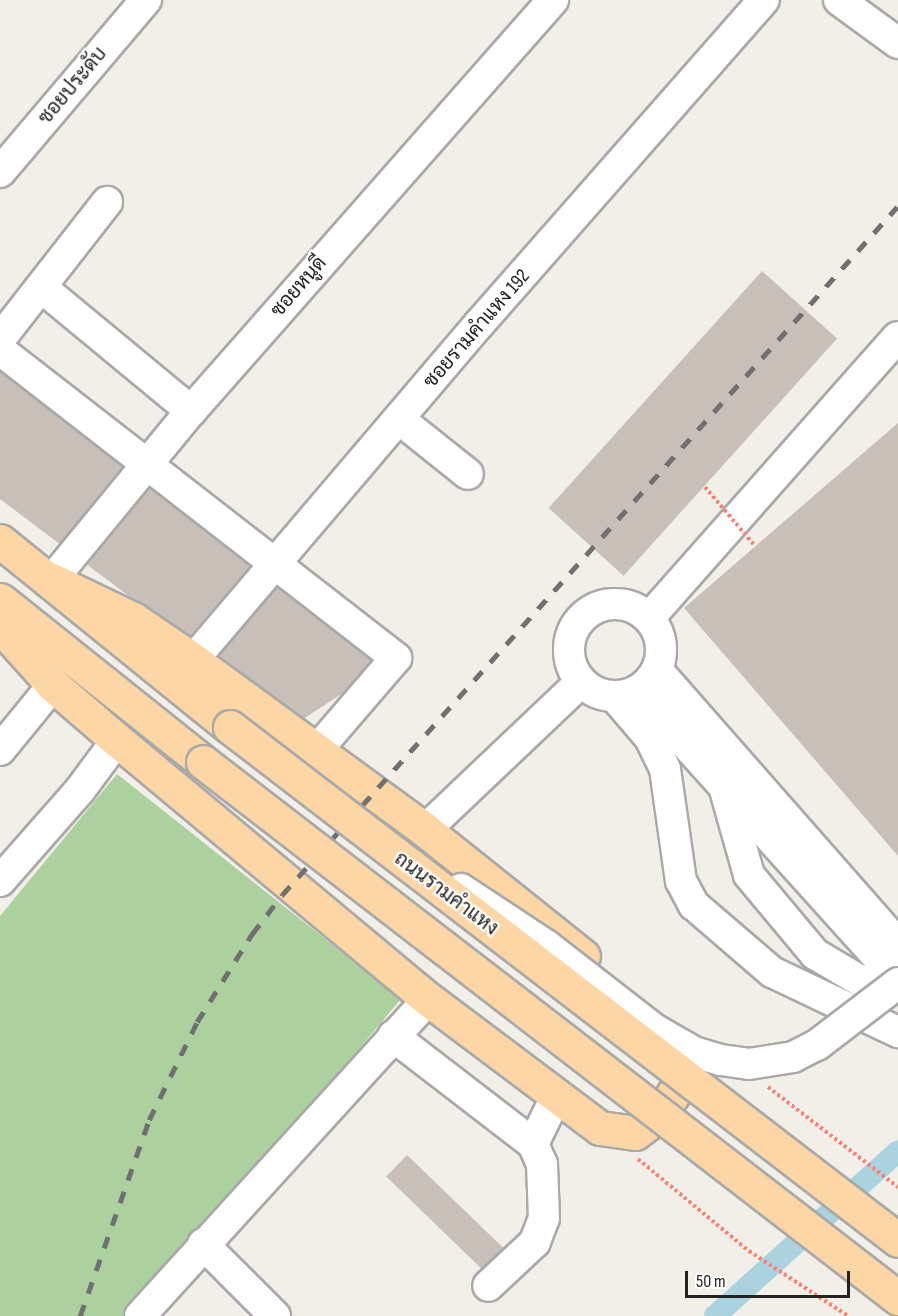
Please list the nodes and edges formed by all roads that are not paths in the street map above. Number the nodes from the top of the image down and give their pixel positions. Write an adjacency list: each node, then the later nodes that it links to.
1 (146, 0): 6 (street, ซอยประดับ)
2 (553, 0): 12 (street, ซอยหนูดี)
3 (764, 0): 13 (street, ซอยรามคำแหง 192)
4 (839, 0): 5 (street)
5 (898, 43)
6 (0, 172)
7 (107, 202): 8 (street)
8 (40, 287): 10 (street); 12 (street)
9 (898, 337): 20 (street)
10 (0, 339)
11 (0, 350): 14 (street)
12 (191, 411): 14 (street, ซอยหนูดี)
13 (399, 419): 15 (street); 17 (street, ซอยรามคำแหง 192)
14 (148, 463): 17 (street); 18 (street, ซอยหนูดี)
15 (468, 474)
16 (0, 540): 18 (main road, ถนนรามคำแหง)
17 (274, 565): 22 (street, ซอยรามคำแหง 192); 28 (street)
18 (52, 580): 22 (main road); 31 (main road, ถนนรามคำแหง, bridge)
19 (0, 600): 43 (main road, bridge)
20 (648, 618): 23 (street); 25 (street)
21 (0, 626): 24 (main road)
22 (193, 660): 28 (main road)
23 (581, 682): 25 (street); 30 (street)
24 (53, 685): 26 (main road); 27 (street)
25 (637, 686): 29 (street); 33 (street); 36 (street)
26 (117, 740): 32 (street); 35 (main road)
27 (0, 750)
28 (316, 750): 30 (main road)
29 (724, 786): 34 (street); 34 (street)
30 (425, 830): 38 (main road)
31 (380, 843): 34 (street, bridge); 40 (main road, ถนนรามคำแหง, bridge)
32 (0, 881)
33 (898, 944)
34 (898, 983)
35 (428, 999): 37 (street); 38 (main road)
36 (898, 1032)
37 (393, 1036): 39 (street); 41 (street)
38 (557, 1095): 39 (street)
39 (533, 1144): 42 (street)
40 (898, 1240)
41 (202, 1244): 44 (street); 45 (street)
42 (488, 1286)
43 (898, 1298)
44 (140, 1316)
45 (275, 1316)

